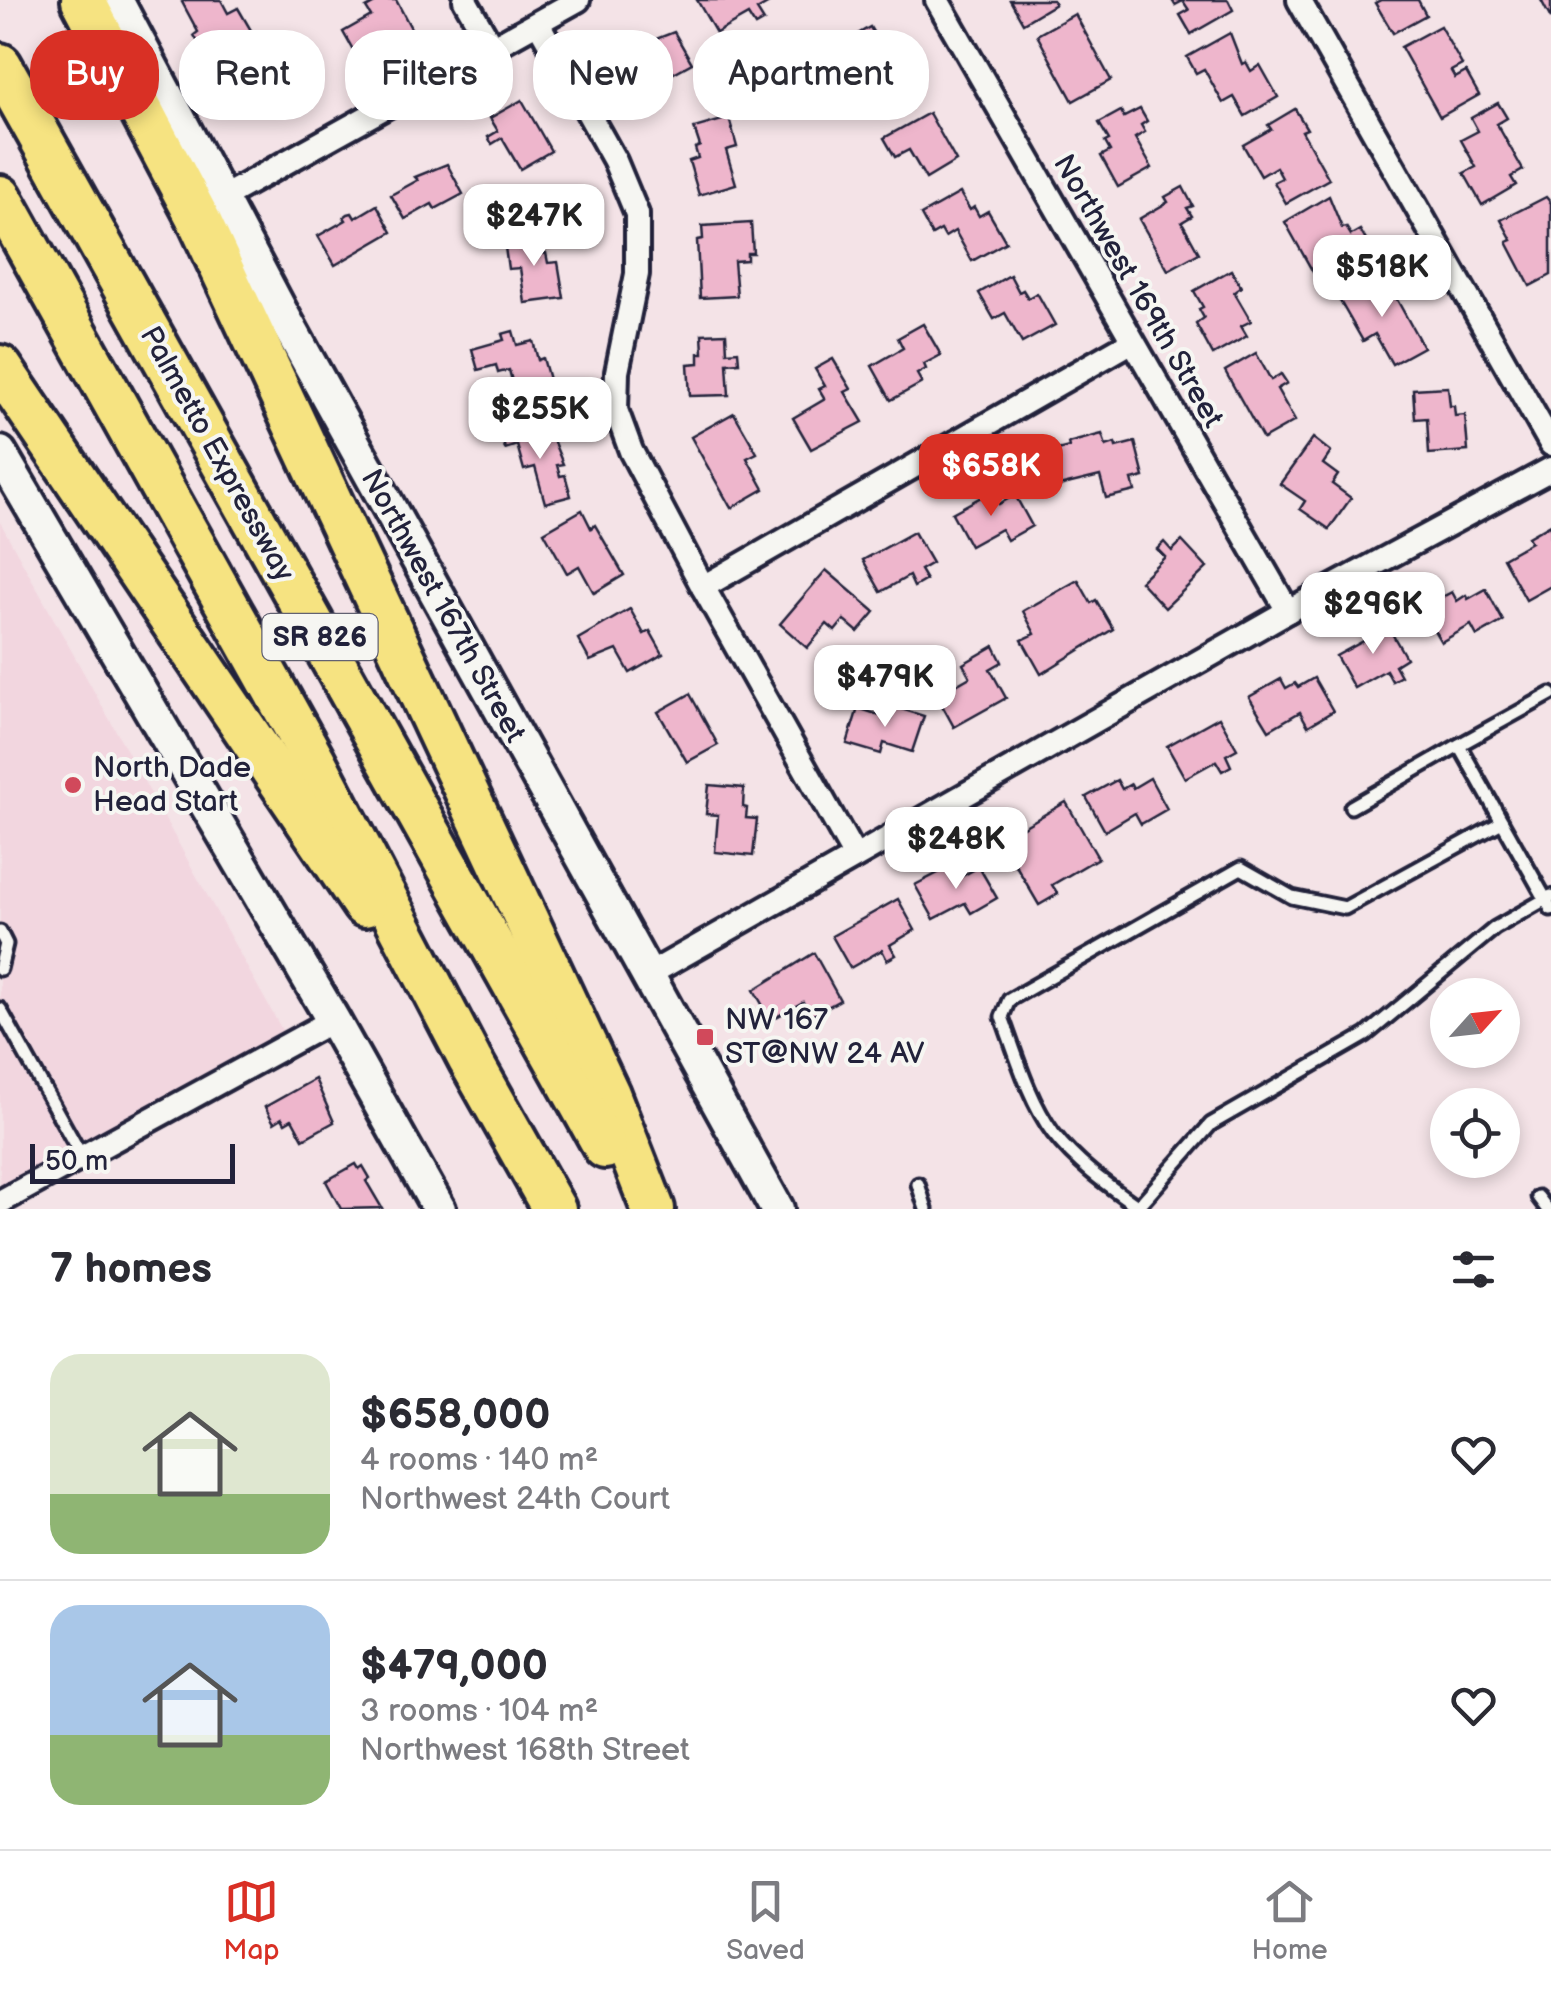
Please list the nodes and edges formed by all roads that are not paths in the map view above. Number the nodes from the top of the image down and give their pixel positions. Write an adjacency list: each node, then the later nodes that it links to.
1 (83, 0): 41 (highway)
2 (116, 0): 13 (street, Northwest 167th Street)
3 (465, 0): 8 (street)
4 (578, 0): 7 (street)
5 (937, 0): 14 (street, Northwest 169th Street)
6 (1299, 0): 16 (street)
7 (538, 23): 9 (street); 19 (street)
8 (482, 30)
9 (513, 37)
10 (0, 65): 40 (highway, Palmetto Expressway / SR 826)
11 (363, 120): 13 (street)
12 (0, 197): 32 (highway, SR 826)
13 (220, 199): 29 (street, Northwest 167th Street)
14 (1131, 342): 19 (street); 20 (street, Northwest 169th Street)
15 (0, 367): 32 (highway)
16 (1551, 444)
17 (0, 454): 31 (street)
18 (1551, 469): 20 (street)
19 (703, 586): 25 (street)
20 (1288, 611): 25 (street)
21 (1551, 694): 22 (lane)
22 (1459, 745): 23 (lane); 24 (lane)
23 (1350, 806)
24 (1502, 822): 26 (lane); 37 (lane)
25 (855, 857): 29 (street)
26 (1549, 901): 37 (lane)
27 (0, 932): 28 (lane)
28 (0, 970)
29 (648, 975): 42 (street, Northwest 167th Street)
30 (0, 1010): 33 (lane)
31 (334, 1020): 33 (street); 38 (street)
32 (470, 1060): 39 (highway, SR 826)
33 (82, 1157): 35 (street)
34 (918, 1184): 43 (lane)
35 (2, 1194)
36 (1538, 1197): 44 (lane)
37 (1136, 1208)
38 (439, 1209)
39 (554, 1209)
40 (640, 1209)
41 (653, 1209)
42 (777, 1209)
43 (926, 1209)
44 (1547, 1209)

